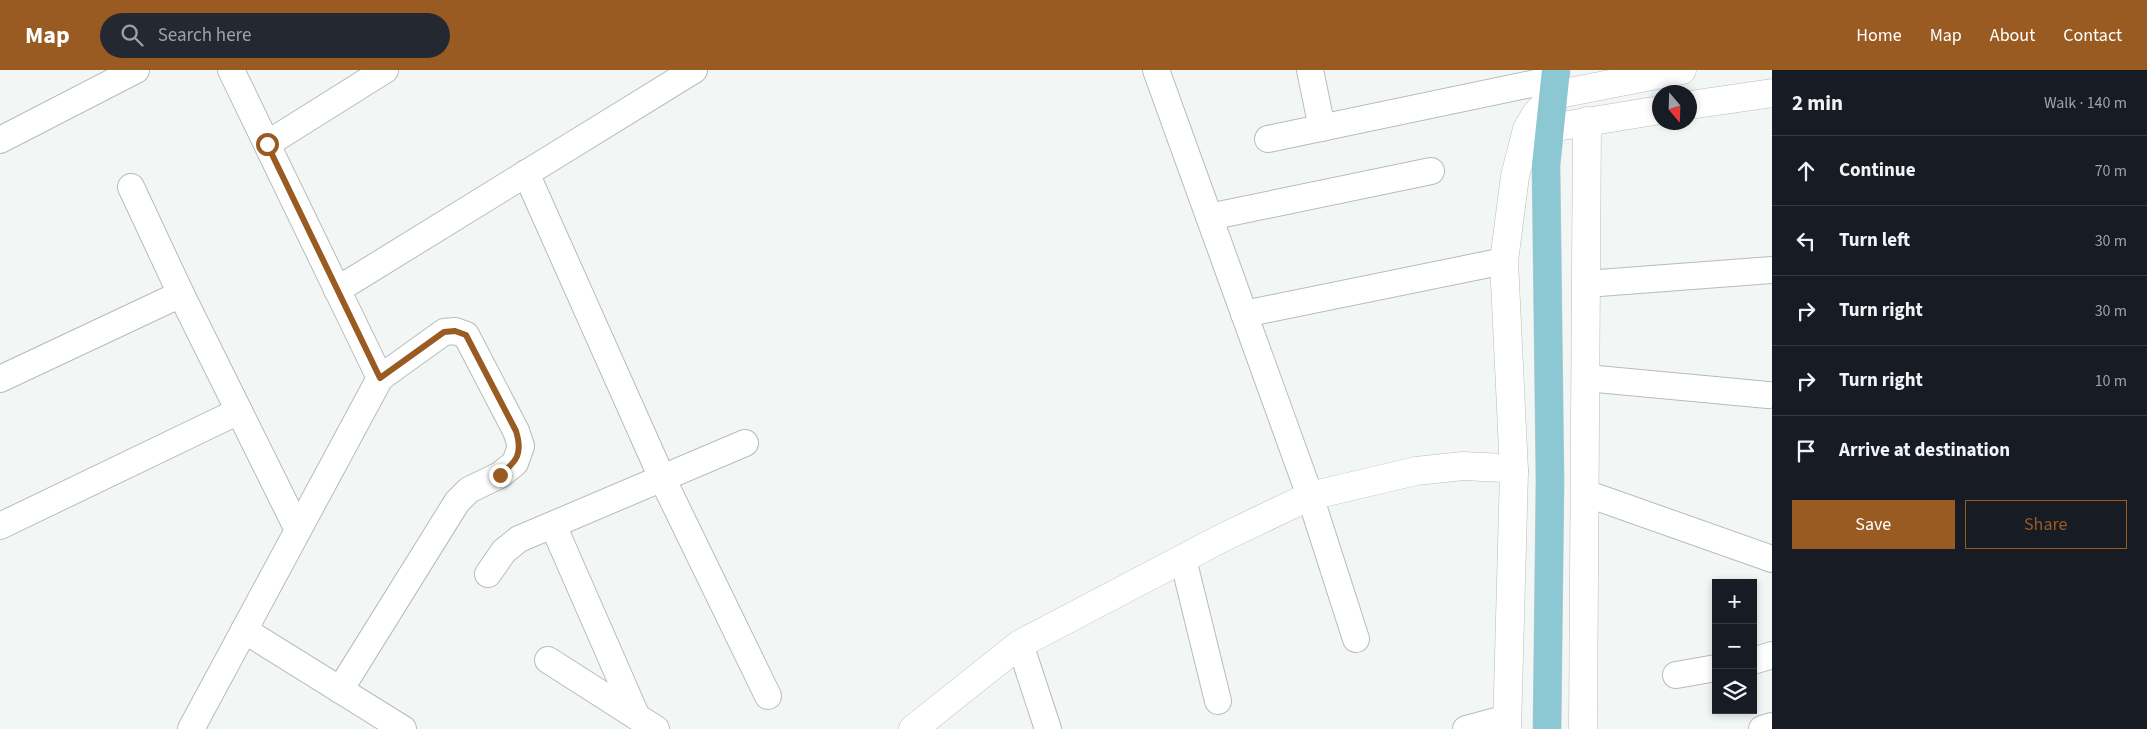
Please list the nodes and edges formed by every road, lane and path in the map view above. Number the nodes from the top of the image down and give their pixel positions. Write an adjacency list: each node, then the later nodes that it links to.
1 (136, 70): 16 (street)
2 (231, 70): 17 (street)
3 (385, 70): 17 (street)
4 (1156, 70): 21 (street)
5 (1310, 70): 13 (street)
6 (1682, 70): 8 (street)
7 (682, 73): 19 (street)
8 (1555, 81): 13 (street); 14 (main road); 22 (street)
9 (1772, 93): 10 (street)
10 (1697, 104)
11 (1652, 111): 12 (street)
12 (1587, 121): 14 (street); 24 (street)
13 (1322, 128): 15 (street)
14 (1550, 128): 63 (main road)
15 (1268, 139)
16 (0, 140)
17 (267, 144): 25 (street)
18 (1431, 171): 21 (street)
19 (526, 173): 25 (street); 35 (street)
20 (131, 187): 26 (street)
21 (1209, 217): 27 (street)
22 (1504, 261): 27 (street); 34 (street)
23 (1772, 270): 24 (street)
24 (1586, 284): 29 (street)
25 (337, 290): 28 (street)
26 (181, 294): 30 (street); 32 (street)
27 (1244, 314): 37 (street)
28 (380, 378): 40 (street); 52 (street)
29 (1586, 378): 31 (street); 36 (street)
30 (0, 379)
31 (1768, 395)
32 (239, 411): 39 (street); 40 (street)
33 (745, 443): 35 (street)
34 (1514, 471): 37 (street); 56 (street)
35 (662, 478): 38 (street); 53 (street)
36 (1585, 493): 42 (street); 64 (street)
37 (1310, 496): 41 (street); 45 (street)
38 (553, 524): 43 (street); 55 (street)
39 (0, 526)
40 (298, 530): 44 (street)
41 (1183, 559): 46 (street); 54 (street)
42 (1772, 559)
43 (488, 574)
44 (244, 630): 52 (street); 58 (street)
45 (1356, 639)
46 (1020, 644): 60 (street); 61 (street)
47 (1772, 655): 49 (street)
48 (548, 660): 55 (street)
49 (1757, 660)
50 (1712, 669): 51 (street)
51 (1676, 675)
52 (340, 690): 59 (street)
53 (768, 696)
54 (1218, 701)
55 (647, 723)
56 (1507, 724): 62 (street)
57 (1772, 726): 65 (street)
58 (191, 729)
59 (403, 729)
60 (914, 729)
61 (1048, 729)
62 (1466, 729)
63 (1547, 729)
64 (1583, 729)
65 (1762, 729)

